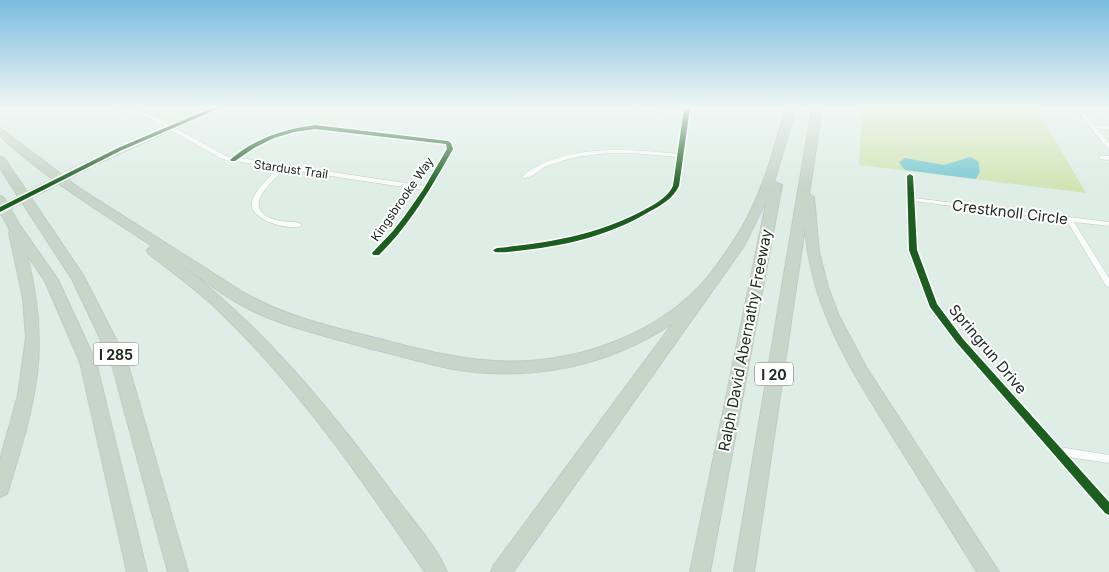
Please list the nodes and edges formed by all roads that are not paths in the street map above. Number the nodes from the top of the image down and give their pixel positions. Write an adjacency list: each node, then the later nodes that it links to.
1 (3, 135): 22 (highway)
2 (156, 135): 25 (street, bridge)
3 (186, 135): 16 (street, Stardust Trail)
4 (280, 135): 16 (street, Kingsbrooke Way)
5 (383, 135): 21 (street, Kingsbrooke Way)
6 (683, 135): 12 (street)
7 (783, 135): 33 (highway)
8 (786, 135): 42 (highway, Ralph David Abernathy Freeway / I 20)
9 (813, 135): 20 (highway, Ralph David Abernathy Freeway / I 20)
10 (1099, 135): 11 (street)
11 (1109, 147)
12 (681, 156): 19 (street); 30 (street)
13 (1101, 158): 14 (street)
14 (1109, 158)
15 (0, 160): 39 (highway, I 285)
16 (233, 160): 17 (street, Stardust Trail)
17 (283, 168): 21 (street, Stardust Trail); 29 (street)
18 (910, 176): 23 (street, Springrun Drive)
19 (525, 177)
20 (806, 177): 43 (highway, Ralph David Abernathy Freeway / I 20); 44 (highway)
21 (426, 188): 31 (street, Kingsbrooke Way)
22 (77, 191): 33 (highway); 40 (highway)
23 (910, 199): 26 (street, Crestknoll Circle); 34 (street, Springrun Drive)
24 (0, 200): 28 (highway, I 285)
25 (0, 210)
26 (1070, 220): 27 (street, Crestknoll Circle); 32 (street)
27 (1109, 224)
28 (14, 225): 36 (highway); 38 (highway, I 285)
29 (300, 225)
30 (497, 250)
31 (376, 253)
32 (1109, 284)
33 (705, 290): 41 (highway)
34 (1058, 452): 35 (street); 37 (street, Springrun Drive)
35 (1109, 459)
36 (0, 488)
37 (1109, 510)
38 (137, 572)
39 (178, 572)
40 (437, 572)
41 (501, 572)
42 (700, 572)
43 (744, 572)
44 (989, 572)

